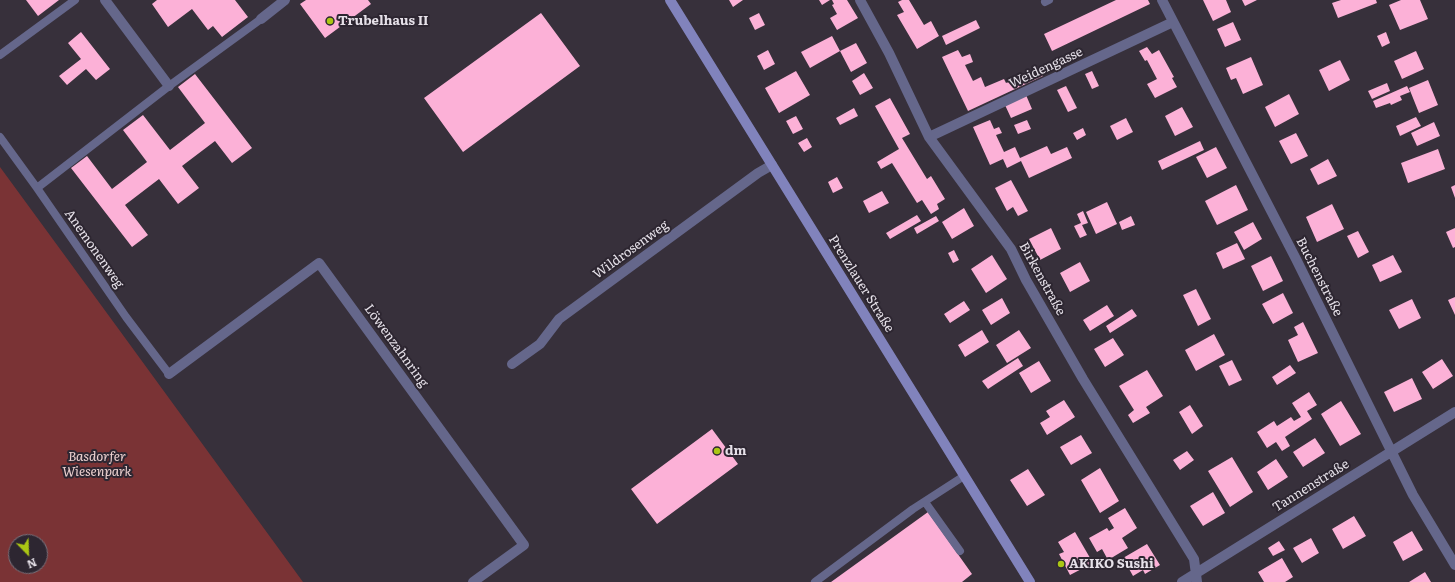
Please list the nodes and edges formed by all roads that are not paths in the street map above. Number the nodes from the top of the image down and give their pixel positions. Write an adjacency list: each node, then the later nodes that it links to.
1 (75, 0): 10 (lane)
2 (105, 0): 11 (street)
3 (286, 0): 7 (street)
4 (670, 0): 14 (main road, Prenzlauer Straße)
5 (860, 0): 13 (street, Birkenstraße)
6 (1162, 0): 9 (street, Buchenstraße)
7 (272, 4): 8 (street)
8 (260, 19): 11 (lane)
9 (1173, 22): 13 (street, Weidengasse); 19 (street, Buchenstraße)
10 (0, 55)
11 (169, 86): 15 (lane)
12 (0, 137): 15 (lane, Anemonenweg)
13 (929, 137): 24 (street, Birkenstraße)
14 (772, 165): 16 (street, Wildrosenweg); 20 (main road, Prenzlauer Straße)
15 (37, 188): 17 (lane, Anemonenweg)
16 (512, 364)
17 (169, 374): 25 (street, Löwenzahnring)
18 (1455, 412): 19 (street, Tannenstraße)
19 (1392, 451): 23 (street, Buchenstraße); 24 (street, Tannenstraße)
20 (964, 476): 21 (lane); 27 (main road, Prenzlauer Straße)
21 (925, 502): 22 (lane); 26 (lane)
22 (960, 551)
23 (1455, 565)
24 (1197, 577): 28 (street, Tannenstraße)
25 (473, 582)
26 (815, 582)
27 (1030, 582)
28 (1182, 582)

